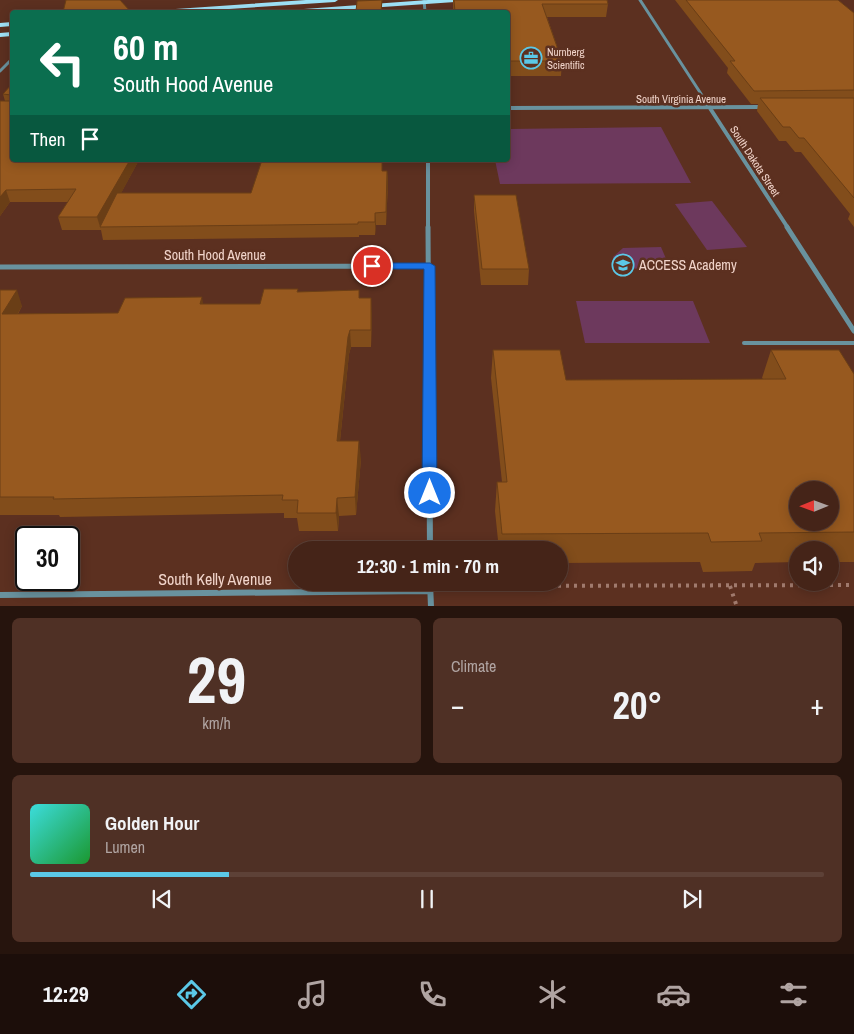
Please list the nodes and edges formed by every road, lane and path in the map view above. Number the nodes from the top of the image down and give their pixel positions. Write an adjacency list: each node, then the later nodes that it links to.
1 (335, 0): 5 (main road)
2 (455, 0): 4 (main road)
3 (640, 0): 10 (street, South Dakota Street)
4 (424, 1): 7 (main road)
5 (251, 3): 6 (main road)
6 (181, 10)
7 (314, 10)
8 (10, 61): 9 (street)
9 (0, 71)
10 (710, 107): 11 (street, South Virginia Avenue); 12 (street, South Virginia Avenue); 16 (street, South Dakota Street)
11 (768, 107)
12 (510, 108)
13 (428, 162): 14 (street)
14 (430, 266): 15 (street, South Hood Avenue); 19 (street)
15 (0, 267)
16 (854, 332)
17 (744, 343): 18 (lane)
18 (854, 344)
19 (430, 541)
20 (854, 584): 22 (path)
21 (568, 586): 22 (path)
22 (730, 586): 26 (path)
23 (430, 591): 24 (street, South Kelly Avenue); 25 (street)
24 (0, 595)
25 (431, 606)
26 (737, 606)

